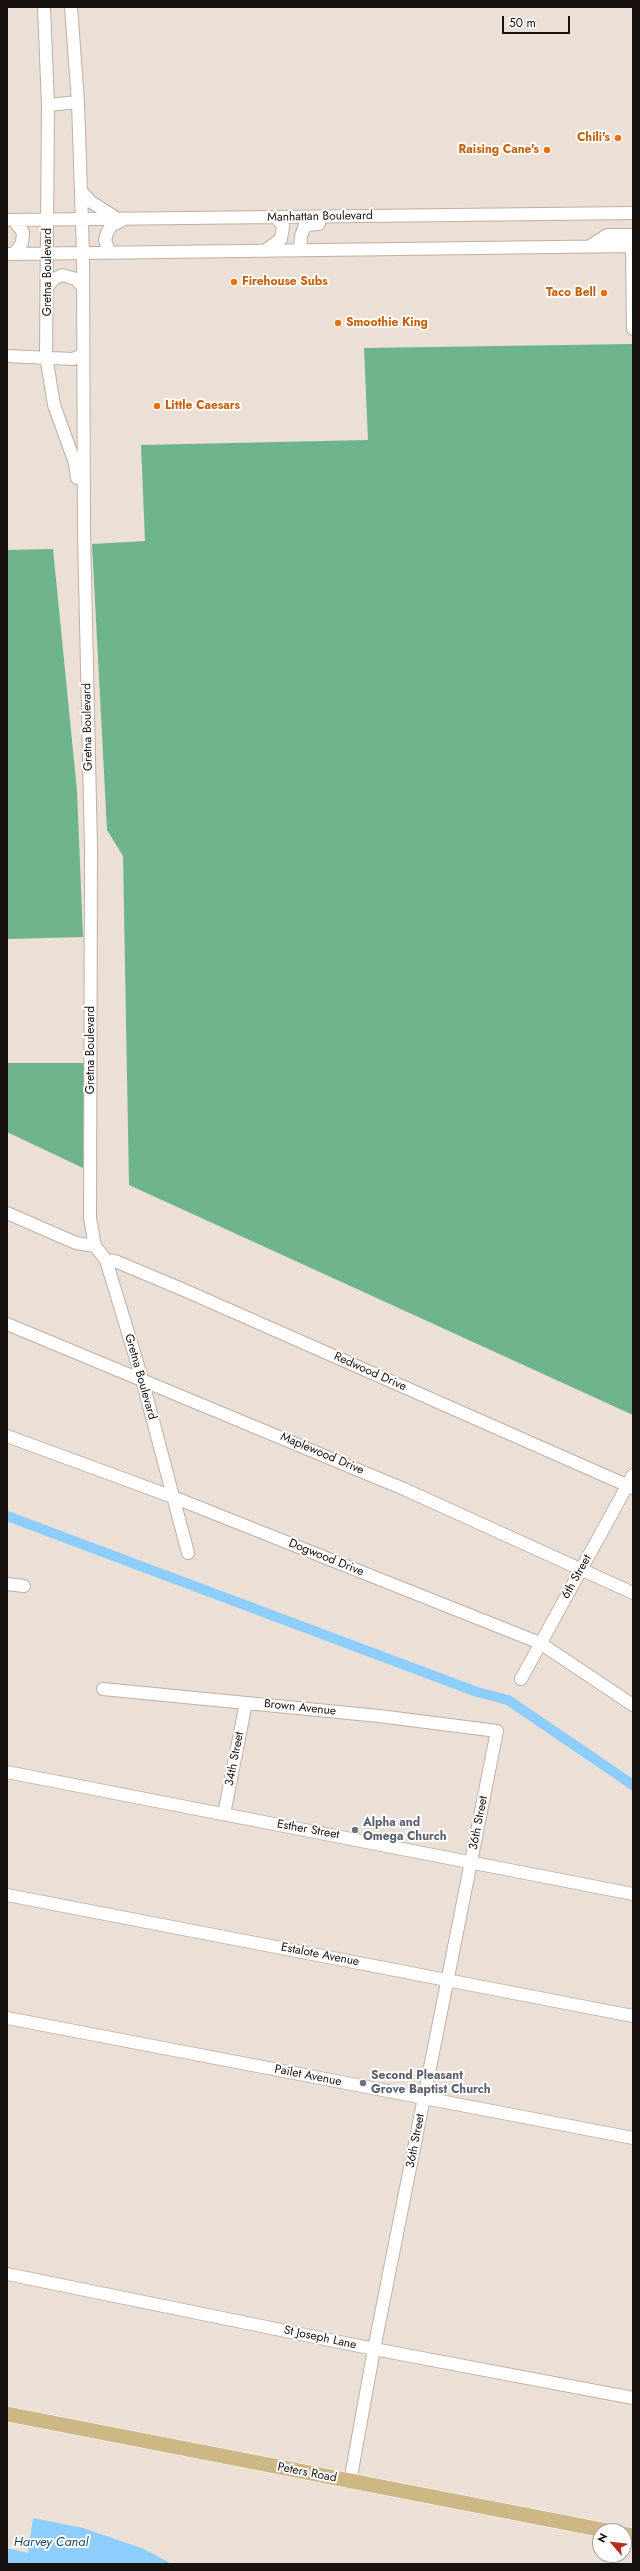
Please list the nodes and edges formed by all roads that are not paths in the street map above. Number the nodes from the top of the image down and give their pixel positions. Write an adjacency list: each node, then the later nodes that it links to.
1 (44, 7): 4 (street, Gretna Boulevard)
2 (71, 7): 3 (street, Gretna Boulevard)
3 (78, 102): 4 (street); 5 (street, Gretna Boulevard)
4 (48, 105): 10 (street, Gretna Boulevard)
5 (81, 191): 11 (street, Gretna Boulevard); 12 (street)
6 (633, 213): 7 (street, Manhattan Boulevard)
7 (349, 217): 8 (street, Manhattan Boulevard); 15 (street)
8 (276, 218): 12 (street, Manhattan Boulevard); 14 (street)
9 (10, 220): 10 (street, Manhattan Boulevard); 18 (street)
10 (48, 220): 11 (street, Manhattan Boulevard); 19 (street, Gretna Boulevard)
11 (82, 220): 12 (street, Manhattan Boulevard); 17 (street, Gretna Boulevard)
12 (121, 221): 16 (street)
13 (633, 242): 15 (street); 22 (street)
14 (266, 250): 15 (street); 16 (street)
15 (300, 250)
16 (109, 252): 17 (street)
17 (83, 253): 19 (street); 21 (street, Gretna Boulevard)
18 (10, 254): 19 (street)
19 (48, 254): 20 (street, Gretna Boulevard)
20 (48, 286): 21 (street); 25 (street, Gretna Boulevard)
21 (82, 286): 23 (street, Gretna Boulevard)
22 (632, 329)
23 (82, 355): 25 (street); 26 (street, Gretna Boulevard)
24 (7, 356): 25 (street)
25 (46, 356): 26 (street, Gretna Boulevard)
26 (84, 533): 28 (street, Gretna Boulevard)
27 (7, 1213): 28 (street)
28 (95, 1246): 29 (street, Gretna Boulevard)
29 (106, 1260): 31 (street, Gretna Boulevard); 34 (street, Redwood Drive)
30 (7, 1324): 31 (street, Maplewood Drive)
31 (142, 1379): 35 (street, Gretna Boulevard); 37 (street, Maplewood Drive)
32 (7, 1436): 35 (street, Dogwood Drive)
33 (633, 1475): 34 (street, 6th Street)
34 (630, 1487): 37 (street, 6th Street)
35 (173, 1497): 36 (street, Gretna Boulevard); 41 (street, Dogwood Drive)
36 (188, 1553)
37 (581, 1570): 40 (street, Maplewood Drive); 41 (street, 6th Street)
38 (7, 1584): 39 (street)
39 (24, 1586)
40 (633, 1592)
41 (540, 1643): 42 (street, 6th Street); 45 (street, Dogwood Drive)
42 (521, 1679)
43 (103, 1689): 44 (street, Brown Avenue)
44 (246, 1703): 46 (street, Brown Avenue); 48 (street, 34th Street)
45 (633, 1705)
46 (497, 1731): 49 (street, 36th Street)
47 (7, 1772): 48 (street, Esther Street)
48 (224, 1814): 49 (street, Esther Street)
49 (471, 1862): 51 (street, Esther Street); 52 (street, 36th Street)
50 (7, 1894): 52 (street, Estalote Avenue)
51 (633, 1894)
52 (447, 1979): 53 (street, Estalote Avenue); 55 (street, 36th Street)
53 (633, 2016)
54 (7, 2018): 55 (street, Pailet Avenue)
55 (424, 2098): 56 (street, Pailet Avenue); 58 (street, 36th Street)
56 (633, 2138)
57 (7, 2274): 58 (street, St Joseph Lane)
58 (374, 2349): 59 (street, St Joseph Lane); 61 (street, 36th Street)
59 (633, 2398)
60 (7, 2414): 61 (main road, Peters Road)
61 (350, 2482): 62 (main road, Peters Road)
62 (592, 2528)

